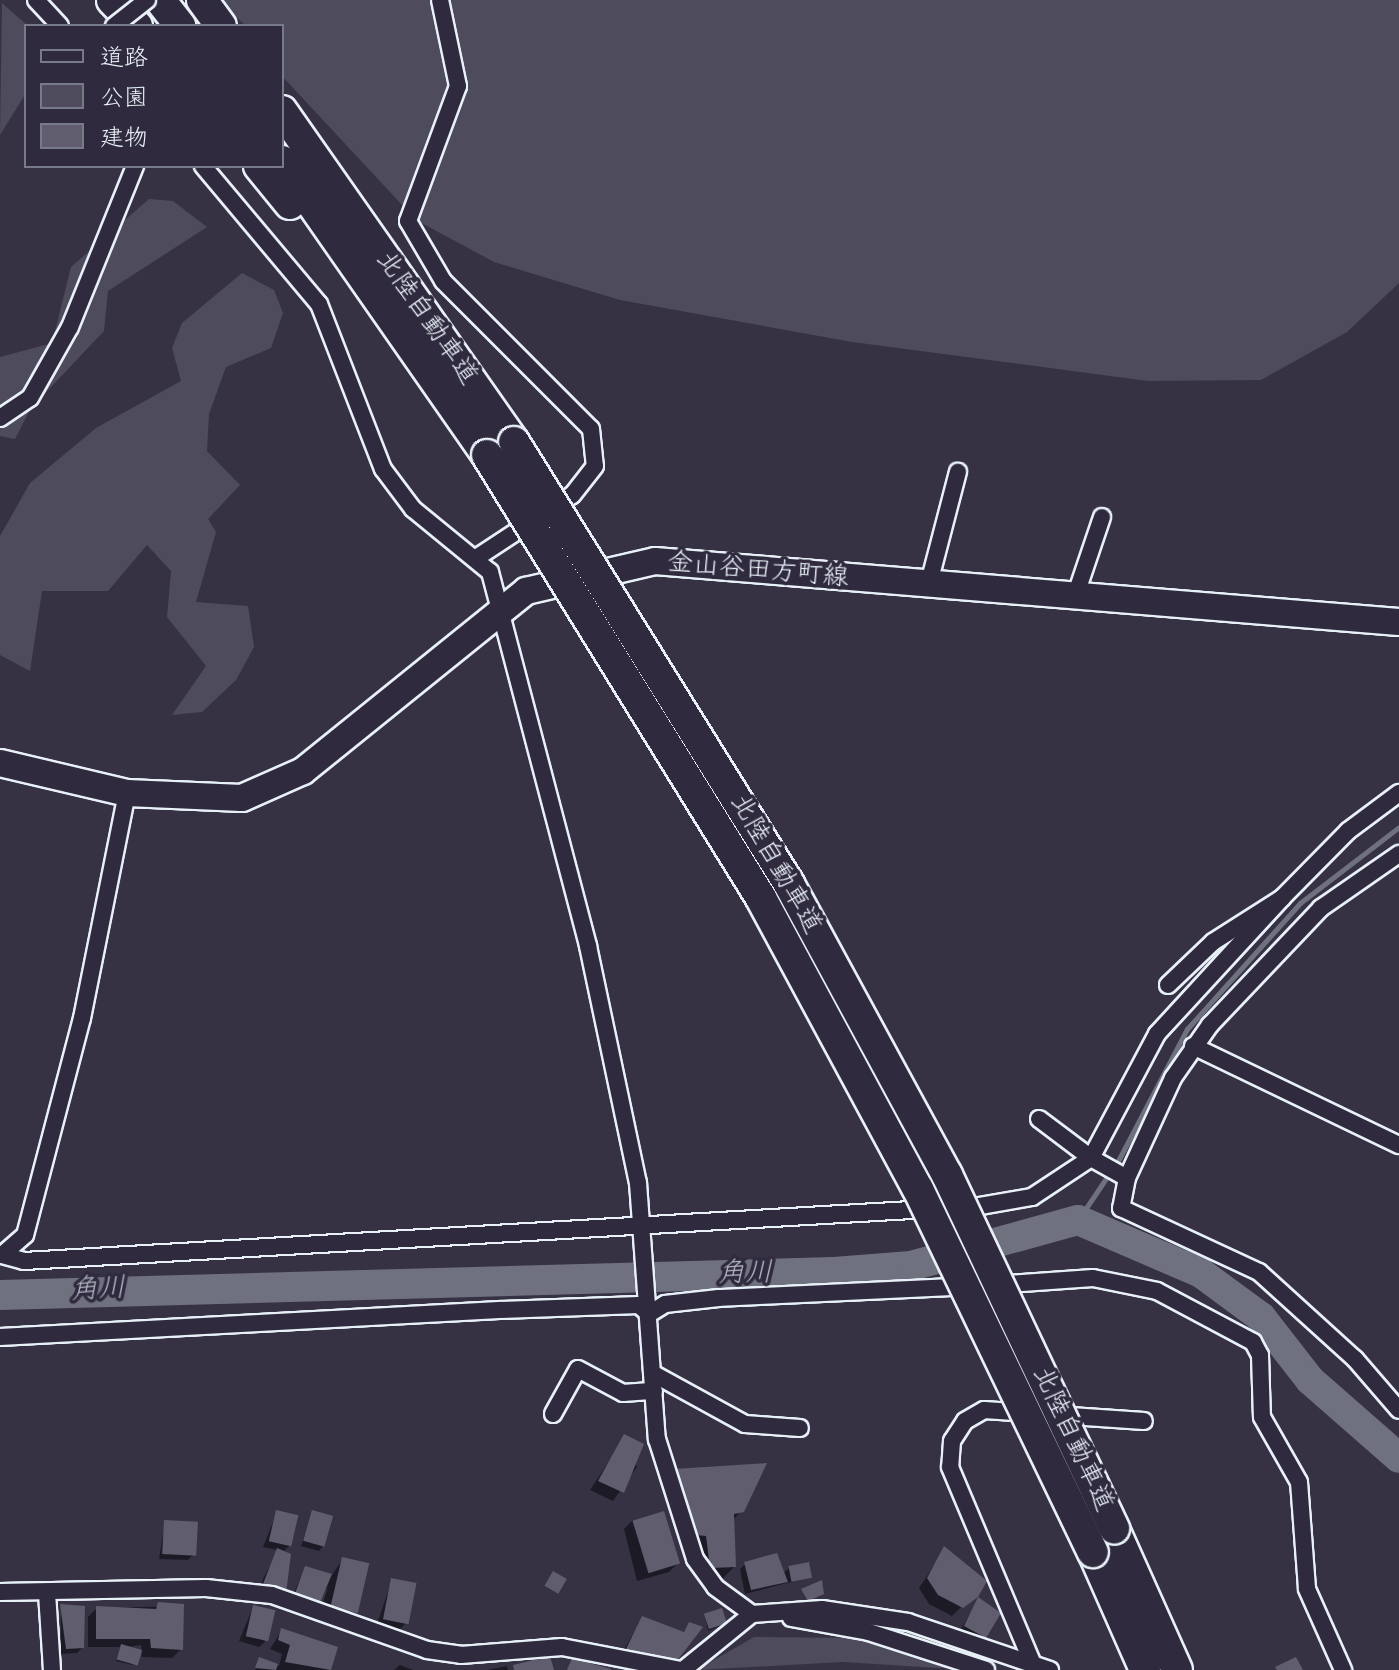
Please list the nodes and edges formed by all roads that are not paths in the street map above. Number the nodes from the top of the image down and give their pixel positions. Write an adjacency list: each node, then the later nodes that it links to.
1 (36, 0): 7 (street)
2 (112, 0): 9 (highway)
3 (147, 0): 8 (street, bridge)
4 (160, 0): 10 (highway)
5 (202, 0): 11 (highway)
6 (440, 0): 21 (street)
7 (58, 24)
8 (117, 24)
9 (135, 24)
10 (178, 24)
11 (220, 24)
12 (284, 114): 57 (highway, 北陸自動車道, bridge)
13 (284, 164): 17 (highway, 北陸自動車道)
14 (134, 168): 18 (street)
15 (205, 168): 21 (street)
16 (261, 168): 17 (highway)
17 (459, 415): 56 (highway, 北陸自動車道, bridge)
18 (0, 418)
19 (958, 472): 22 (street)
20 (1102, 517): 23 (street)
21 (479, 556): 24 (street)
22 (929, 583): 23 (main road, 金山谷田方町線); 24 (main road, 金山谷田方町線)
23 (1077, 591): 25 (main road, 金山谷田方町線)
24 (503, 608): 27 (main road, 金山谷田方町線); 37 (street)
25 (1399, 622)
26 (0, 763): 27 (main road, 金山谷田方町線)
27 (127, 793): 38 (street)
28 (1399, 793): 30 (street)
29 (1399, 854): 32 (street)
30 (1282, 898): 31 (street); 35 (street)
31 (1168, 985)
32 (1193, 1046): 34 (street); 36 (street)
33 (1039, 1119): 35 (street)
34 (1399, 1145)
35 (1091, 1158): 36 (street); 37 (street)
36 (1127, 1178): 43 (street)
37 (642, 1223): 38 (street); 39 (street)
38 (1, 1255)
39 (648, 1312): 40 (street); 41 (street); 58 (street)
40 (0, 1337)
41 (652, 1373): 42 (street); 46 (street)
42 (654, 1391): 44 (street); 49 (street)
43 (1399, 1410)
44 (553, 1414)
45 (1144, 1421): 51 (street)
46 (800, 1428)
47 (0, 1592): 48 (street)
48 (47, 1593): 52 (street); 53 (street)
49 (752, 1614): 50 (street); 53 (street)
50 (771, 1614): 51 (street); 54 (street)
51 (1033, 1664): 55 (street)
52 (52, 1670)
53 (681, 1670)
54 (986, 1670)
55 (1050, 1670)
56 (1145, 1670)
57 (1177, 1670)
58 (1343, 1670)

